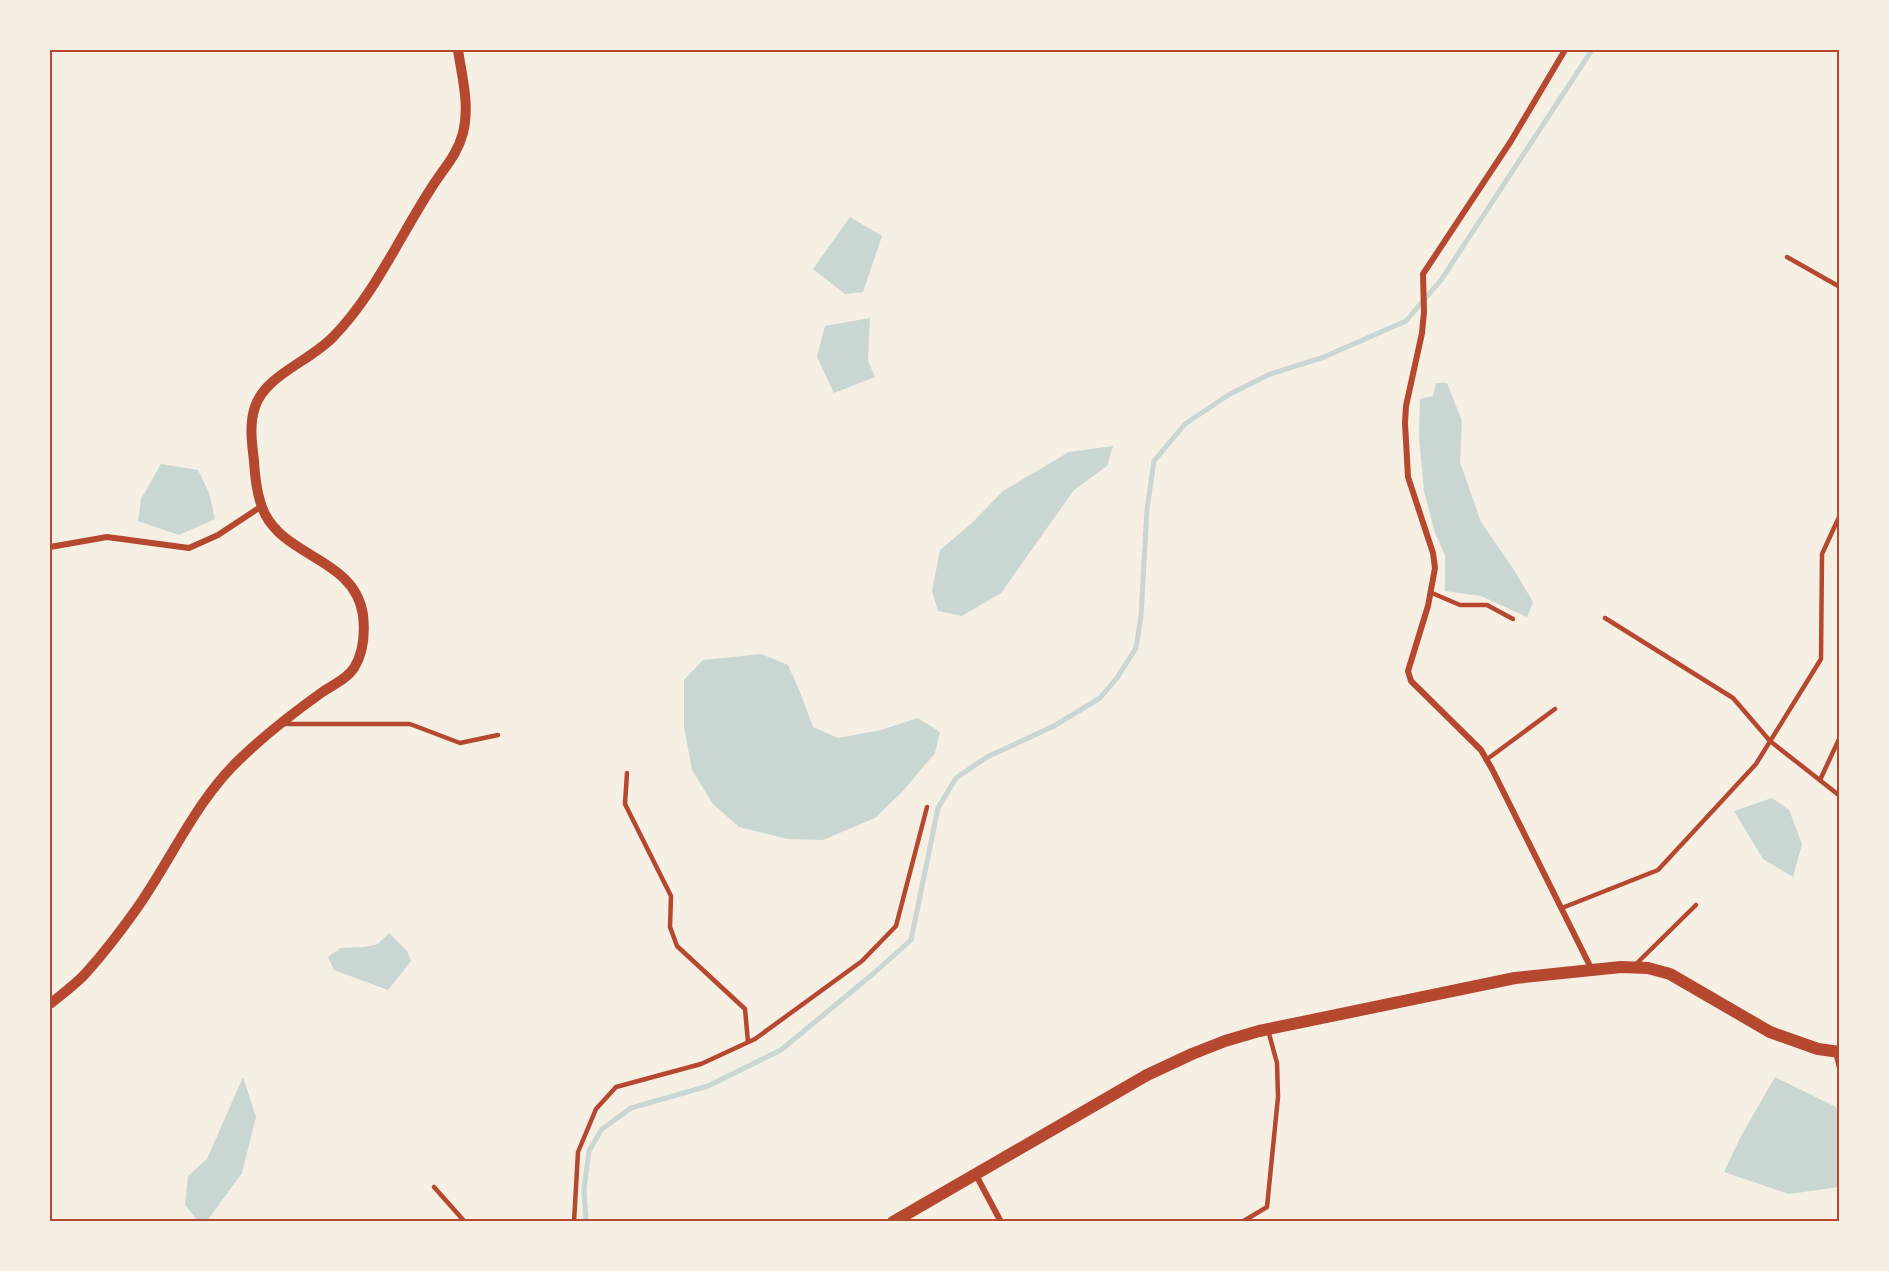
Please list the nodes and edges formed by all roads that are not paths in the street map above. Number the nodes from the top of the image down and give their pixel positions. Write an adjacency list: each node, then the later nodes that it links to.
1 (458, 50): 5 (street)
2 (1565, 50): 8 (street)
3 (1787, 257): 4 (lane)
4 (1839, 287)
5 (262, 505): 7 (street); 12 (street)
6 (1839, 515): 15 (lane)
7 (50, 547)
8 (1432, 593): 10 (lane); 16 (street)
9 (1605, 618): 15 (lane)
10 (1513, 619)
11 (1555, 710): 16 (lane)
12 (281, 724): 13 (lane); 25 (street)
13 (498, 735)
14 (1839, 737): 18 (lane)
15 (1770, 741): 18 (lane); 22 (lane)
16 (1486, 759): 22 (street)
17 (627, 773): 27 (lane)
18 (1820, 780): 19 (lane)
19 (1839, 796)
20 (927, 807): 27 (lane)
21 (1696, 905): 23 (lane)
22 (1562, 908): 24 (street)
23 (1632, 968): 24 (main road); 28 (main road)
24 (1592, 970): 26 (main road)
25 (50, 1005)
26 (1267, 1029): 30 (main road); 36 (lane)
27 (748, 1042): 33 (lane)
28 (1838, 1052): 29 (street)
29 (1839, 1068)
30 (975, 1174): 34 (main road); 35 (street)
31 (434, 1187): 32 (lane)
32 (465, 1221)
33 (574, 1221)
34 (893, 1221)
35 (1002, 1221)
36 (1242, 1221)

